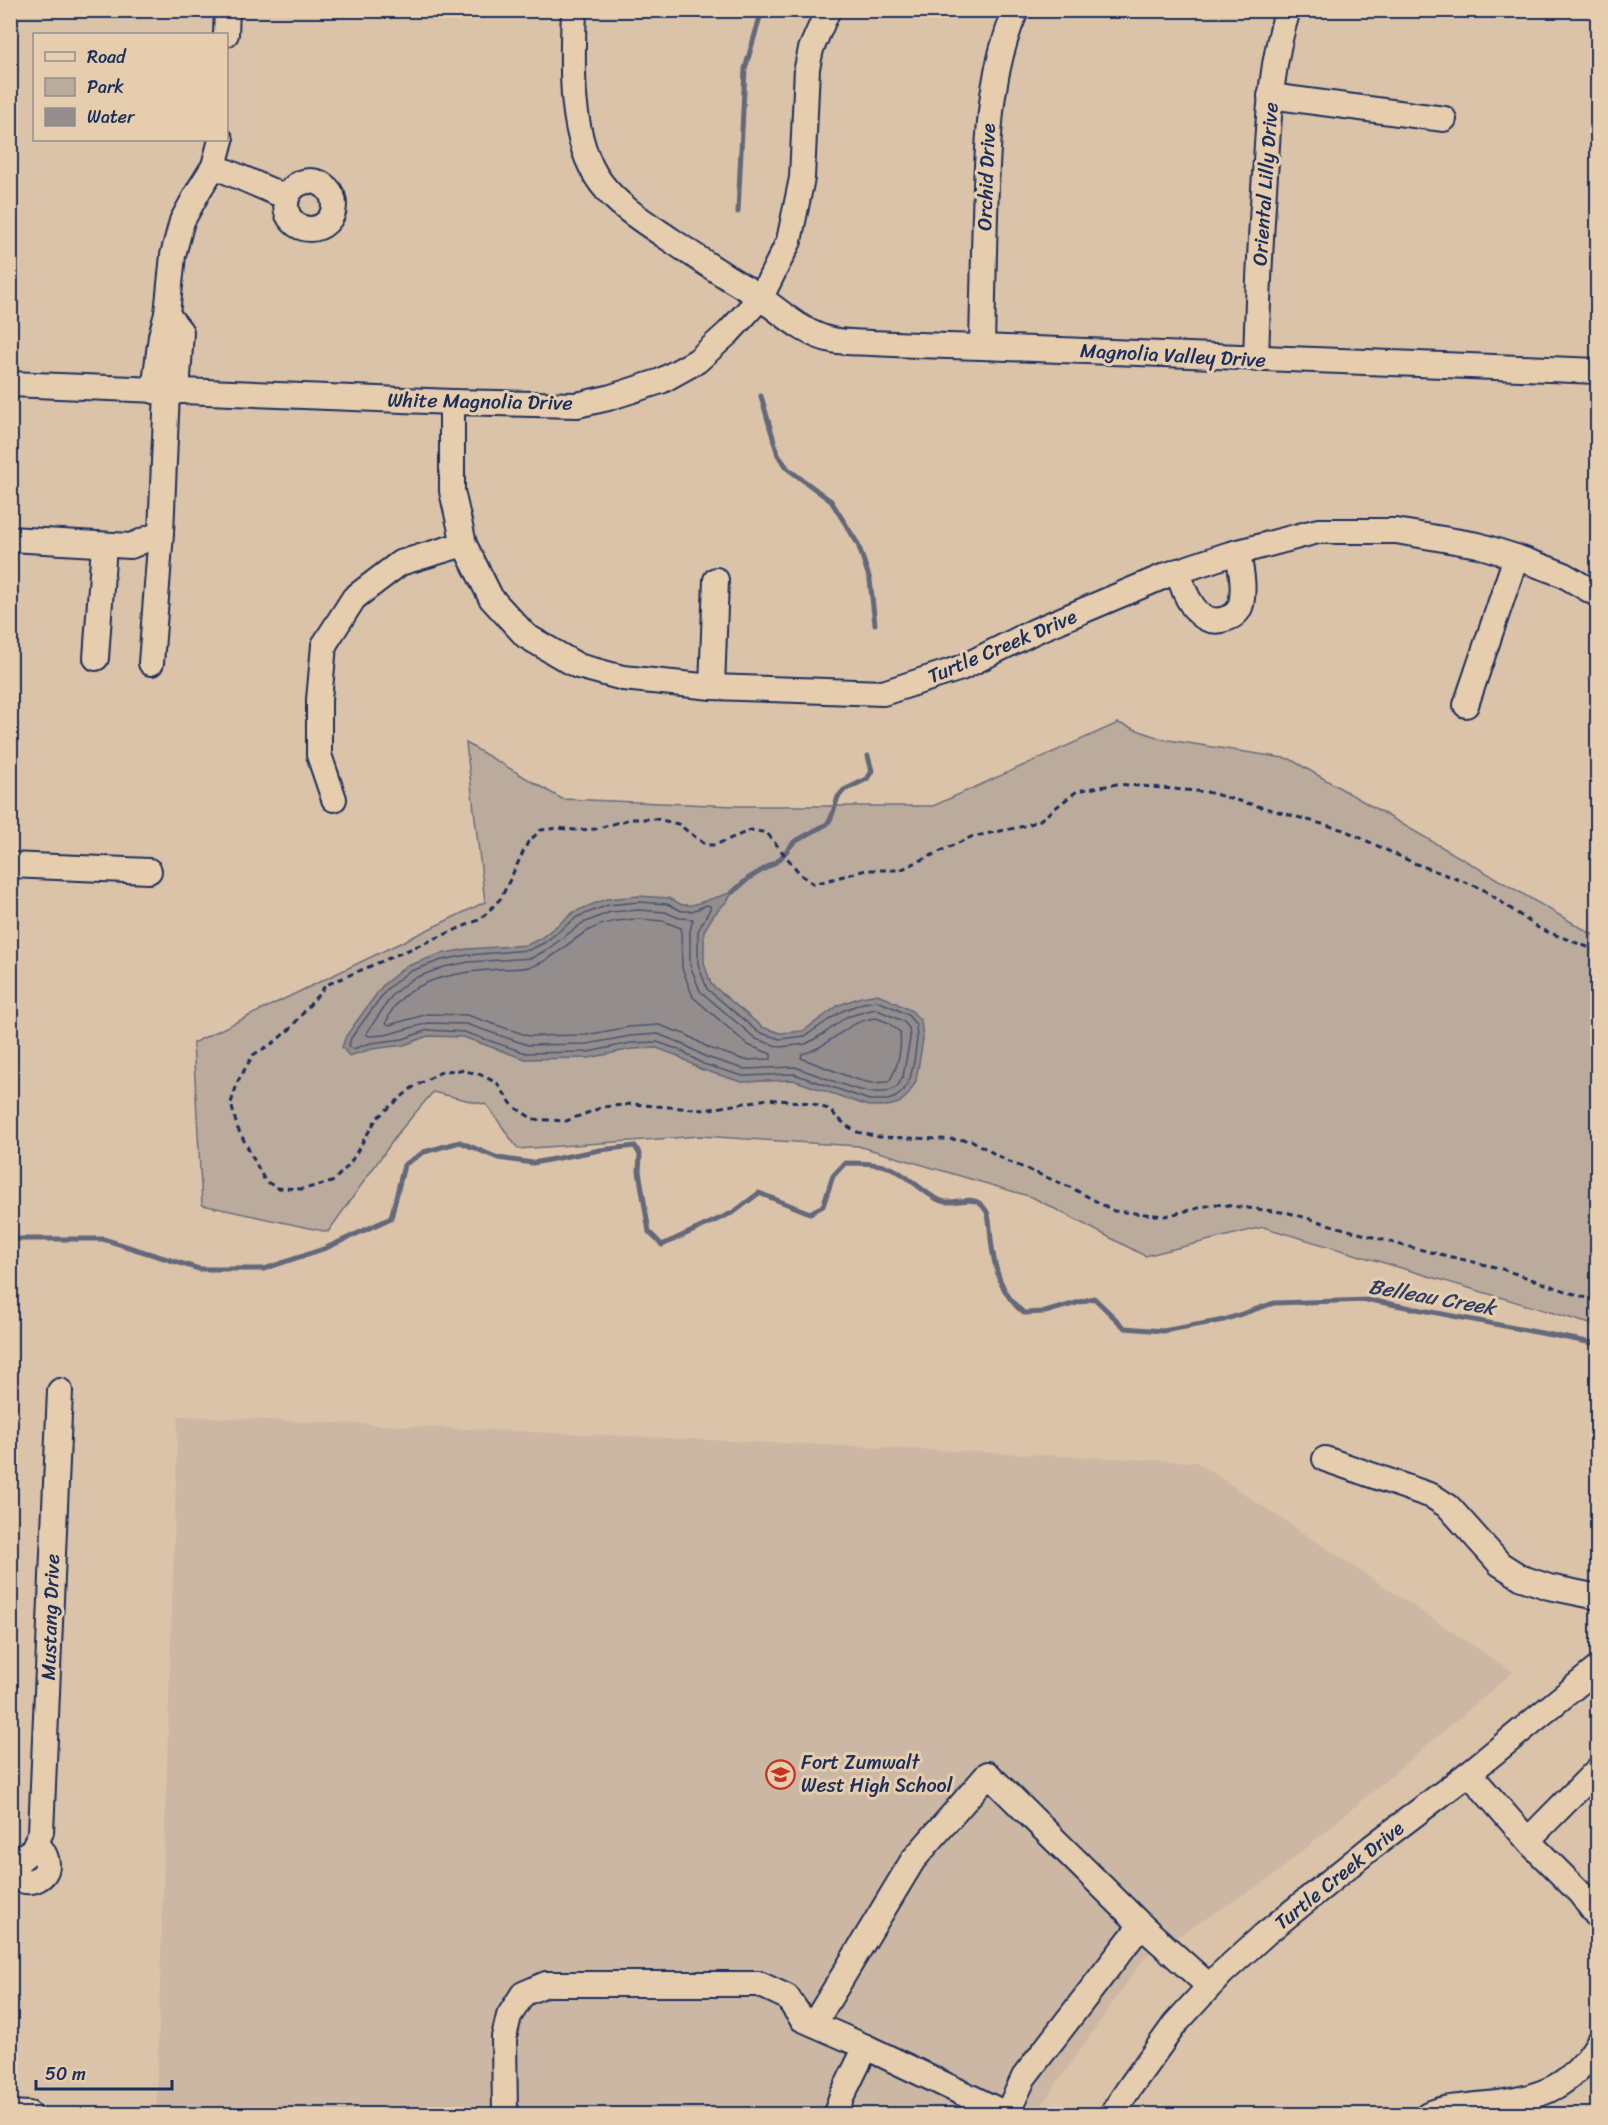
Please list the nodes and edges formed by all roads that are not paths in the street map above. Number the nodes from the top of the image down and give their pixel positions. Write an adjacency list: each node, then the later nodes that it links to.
1 (227, 10): 6 (street)
2 (574, 10): 12 (street, Magnolia Valley Drive)
3 (828, 10): 12 (street, White Magnolia Drive)
4 (1016, 10): 13 (street, Orchid Drive)
5 (1288, 10): 7 (street, Oriental Lilly Drive)
6 (226, 33)
7 (1270, 96): 8 (street); 14 (street, Oriental Lilly Drive)
8 (1444, 119)
9 (221, 141): 10 (street)
10 (214, 166): 11 (street); 17 (street)
11 (286, 197)
12 (761, 297): 13 (street, Magnolia Valley Drive); 18 (street, White Magnolia Drive)
13 (982, 346): 14 (street, Magnolia Valley Drive)
14 (1256, 359): 15 (street, Magnolia Valley Drive)
15 (1598, 371)
16 (10, 384): 17 (street, White Magnolia Drive)
17 (166, 391): 18 (street, White Magnolia Drive); 19 (street)
18 (452, 402): 21 (street, Turtle Creek Drive)
19 (161, 533): 22 (street); 29 (street)
20 (10, 539): 22 (street)
21 (464, 544): 30 (street, Turtle Creek Drive); 32 (street)
22 (104, 545): 28 (street)
23 (1237, 552): 24 (street, Turtle Creek Drive); 25 (street, Turtle Creek Drive); 25 (street)
24 (1516, 557): 27 (street, Turtle Creek Drive); 31 (street)
25 (1178, 571): 30 (street, Turtle Creek Drive)
26 (716, 580): 30 (street)
27 (1598, 595)
28 (96, 658)
29 (151, 663)
30 (712, 687)
31 (1466, 705)
32 (333, 800)
33 (10, 865): 34 (street)
34 (148, 871)
35 (60, 1391): 42 (street, Mustang Drive)
36 (1325, 1459): 37 (street)
37 (1598, 1597)
38 (1598, 1668): 40 (street, Turtle Creek Drive)
39 (1598, 1769): 41 (street)
40 (1469, 1773): 41 (street); 45 (street, Turtle Creek Drive)
41 (1529, 1839): 43 (street)
42 (10, 1869)
43 (1598, 1917)
44 (1142, 1925): 45 (street); 46 (street); 53 (street)
45 (1209, 1986): 54 (street, Turtle Creek Drive)
46 (814, 2024): 48 (street); 51 (street)
47 (1598, 2043): 55 (street)
48 (866, 2047): 52 (street); 53 (street)
49 (10, 2113): 50 (street)
50 (29, 2115)
51 (505, 2115)
52 (836, 2115)
53 (1006, 2115)
54 (1112, 2115)
55 (1428, 2115)

